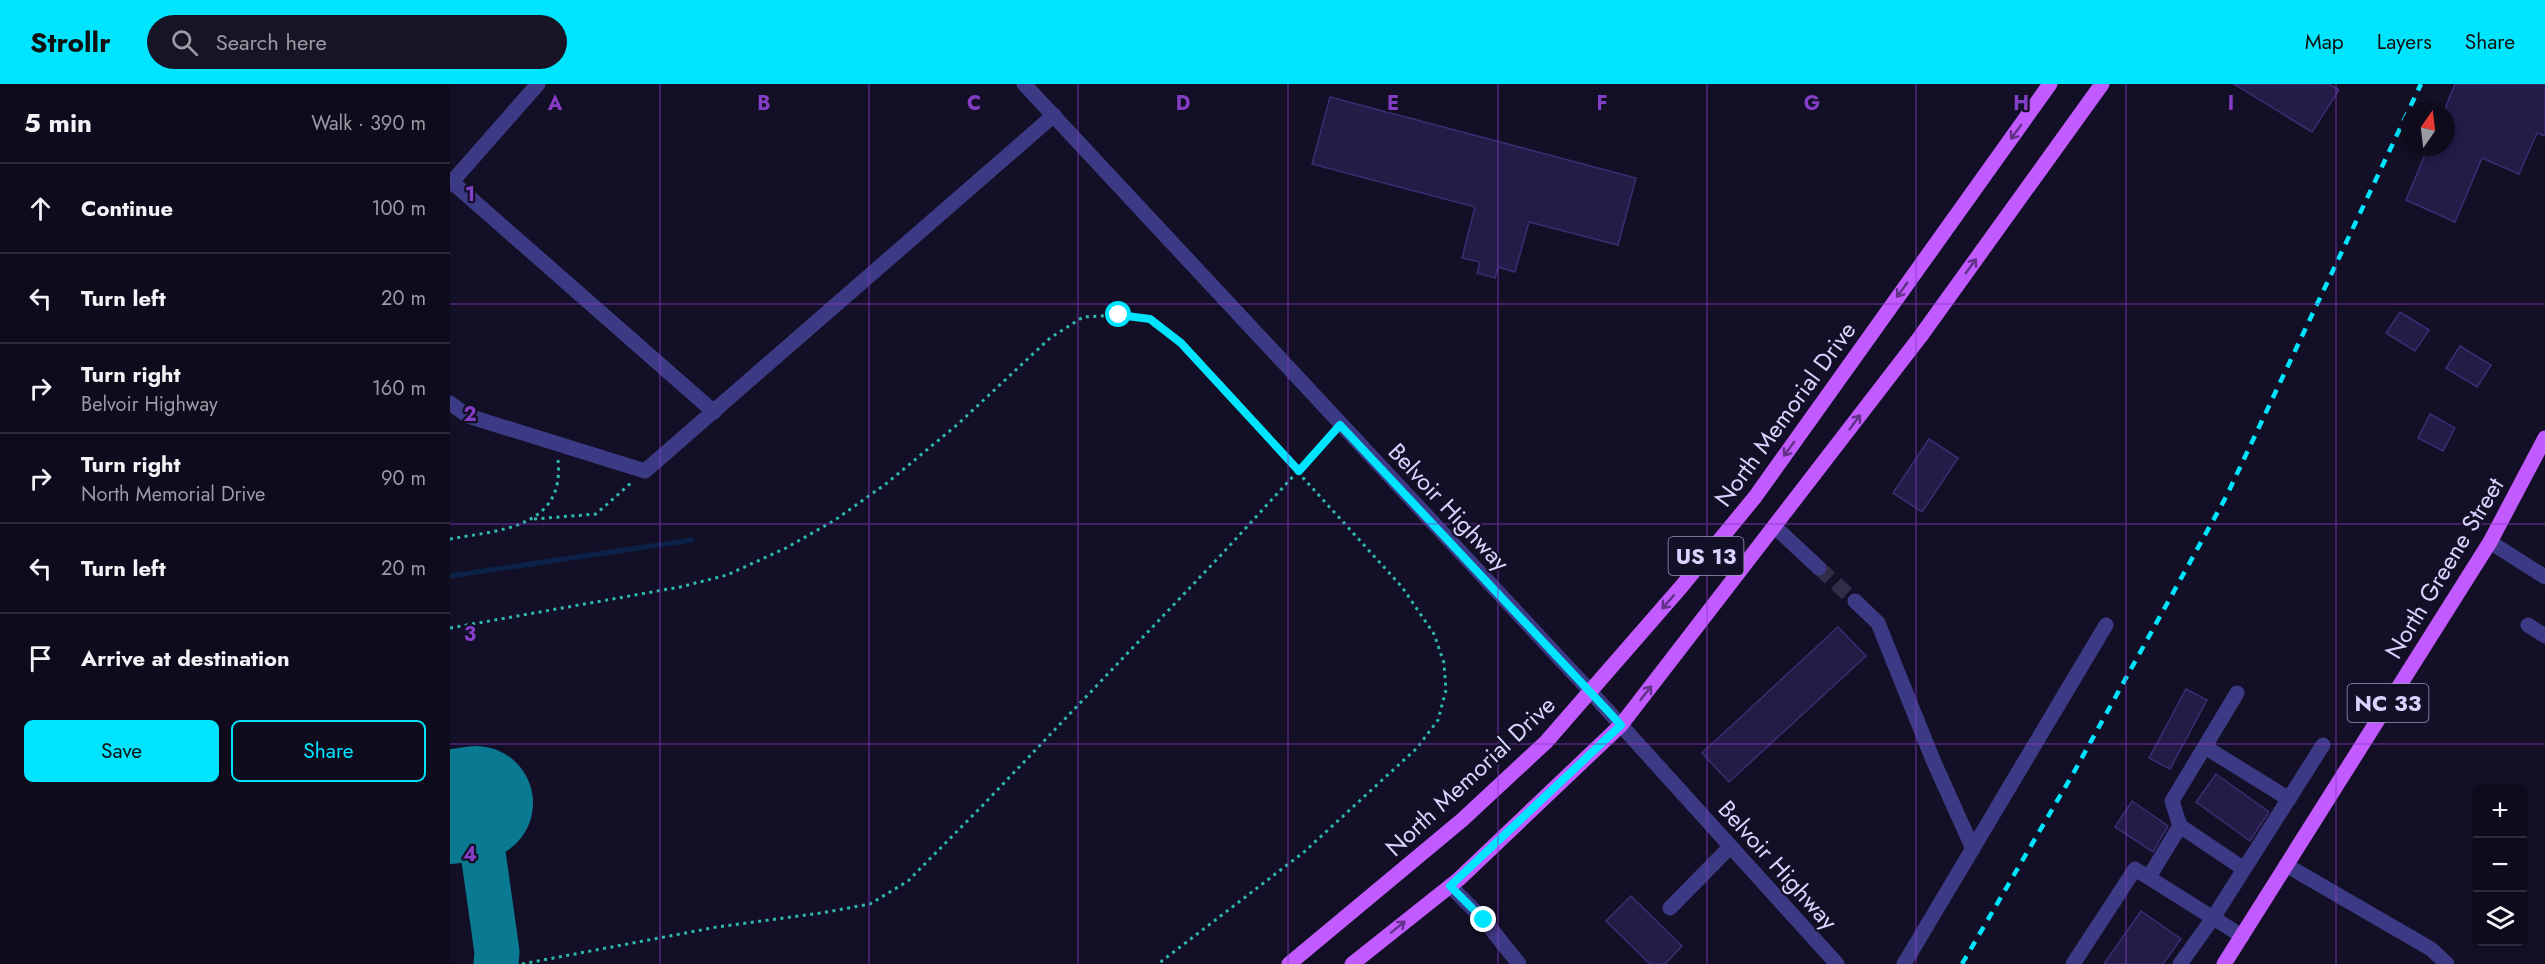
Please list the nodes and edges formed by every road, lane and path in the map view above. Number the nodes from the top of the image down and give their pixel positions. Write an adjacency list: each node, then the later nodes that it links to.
1 (538, 84): 6 (street)
2 (1024, 84): 5 (street, Belvoir Highway)
3 (2050, 84): 25 (main road, North Memorial Drive / US 13, one-way to 25)
4 (2102, 84): 15 (main road, US 13, one-way to 4)
5 (1054, 115): 8 (street); 9 (street, Belvoir Highway)
6 (451, 183): 8 (street)
7 (450, 403): 11 (street)
8 (714, 412): 12 (street)
9 (1340, 425): 13 (path); 25 (street, Belvoir Highway)
10 (2545, 438): 17 (main road, North Greene Street / NC 33)
11 (552, 442): 12 (street); 14 (path)
12 (645, 471): 14 (path)
13 (1299, 471): 23 (path); 41 (path); 42 (path)
14 (532, 519): 16 (path)
15 (1775, 527): 18 (street); 27 (main road, US 13, one-way to 15)
16 (450, 539)
17 (2490, 542): 19 (street); 34 (main road, North Greene Street / NC 33)
18 (1820, 568)
19 (2545, 577)
20 (1855, 601): 33 (street)
21 (2106, 625): 33 (street)
22 (2528, 625): 24 (street)
23 (450, 628)
24 (2545, 636)
25 (1590, 691): 27 (street, Belvoir Highway); 43 (main road, North Memorial Drive / US 13)
26 (2237, 693): 29 (street)
27 (1621, 725): 32 (street, Belvoir Highway); 37 (main road, US 13)
28 (2323, 745): 30 (street)
29 (2205, 747): 30 (street); 31 (street)
30 (2289, 799): 35 (street)
31 (2180, 826): 35 (street); 36 (street)
32 (1730, 847): 38 (street); 46 (street, Belvoir Highway)
33 (1973, 849): 47 (street)
34 (2286, 865): 40 (main road, North Greene Street / NC 33); 51 (street)
35 (2244, 869): 39 (street)
36 (2149, 877): 39 (street); 48 (street)
37 (1450, 886): 44 (main road, US 13, one-way to 37); 45 (street)
38 (1670, 908)
39 (2213, 918): 40 (street); 49 (street)
40 (2242, 936): 50 (main road, North Greene Street / NC 33)
41 (522, 964)
42 (1158, 964)
43 (1289, 964)
44 (1352, 964)
45 (1519, 964)
46 (1837, 964)
47 (1904, 964)
48 (2073, 964)
49 (2180, 964)
50 (2224, 964)
51 (2447, 964)

